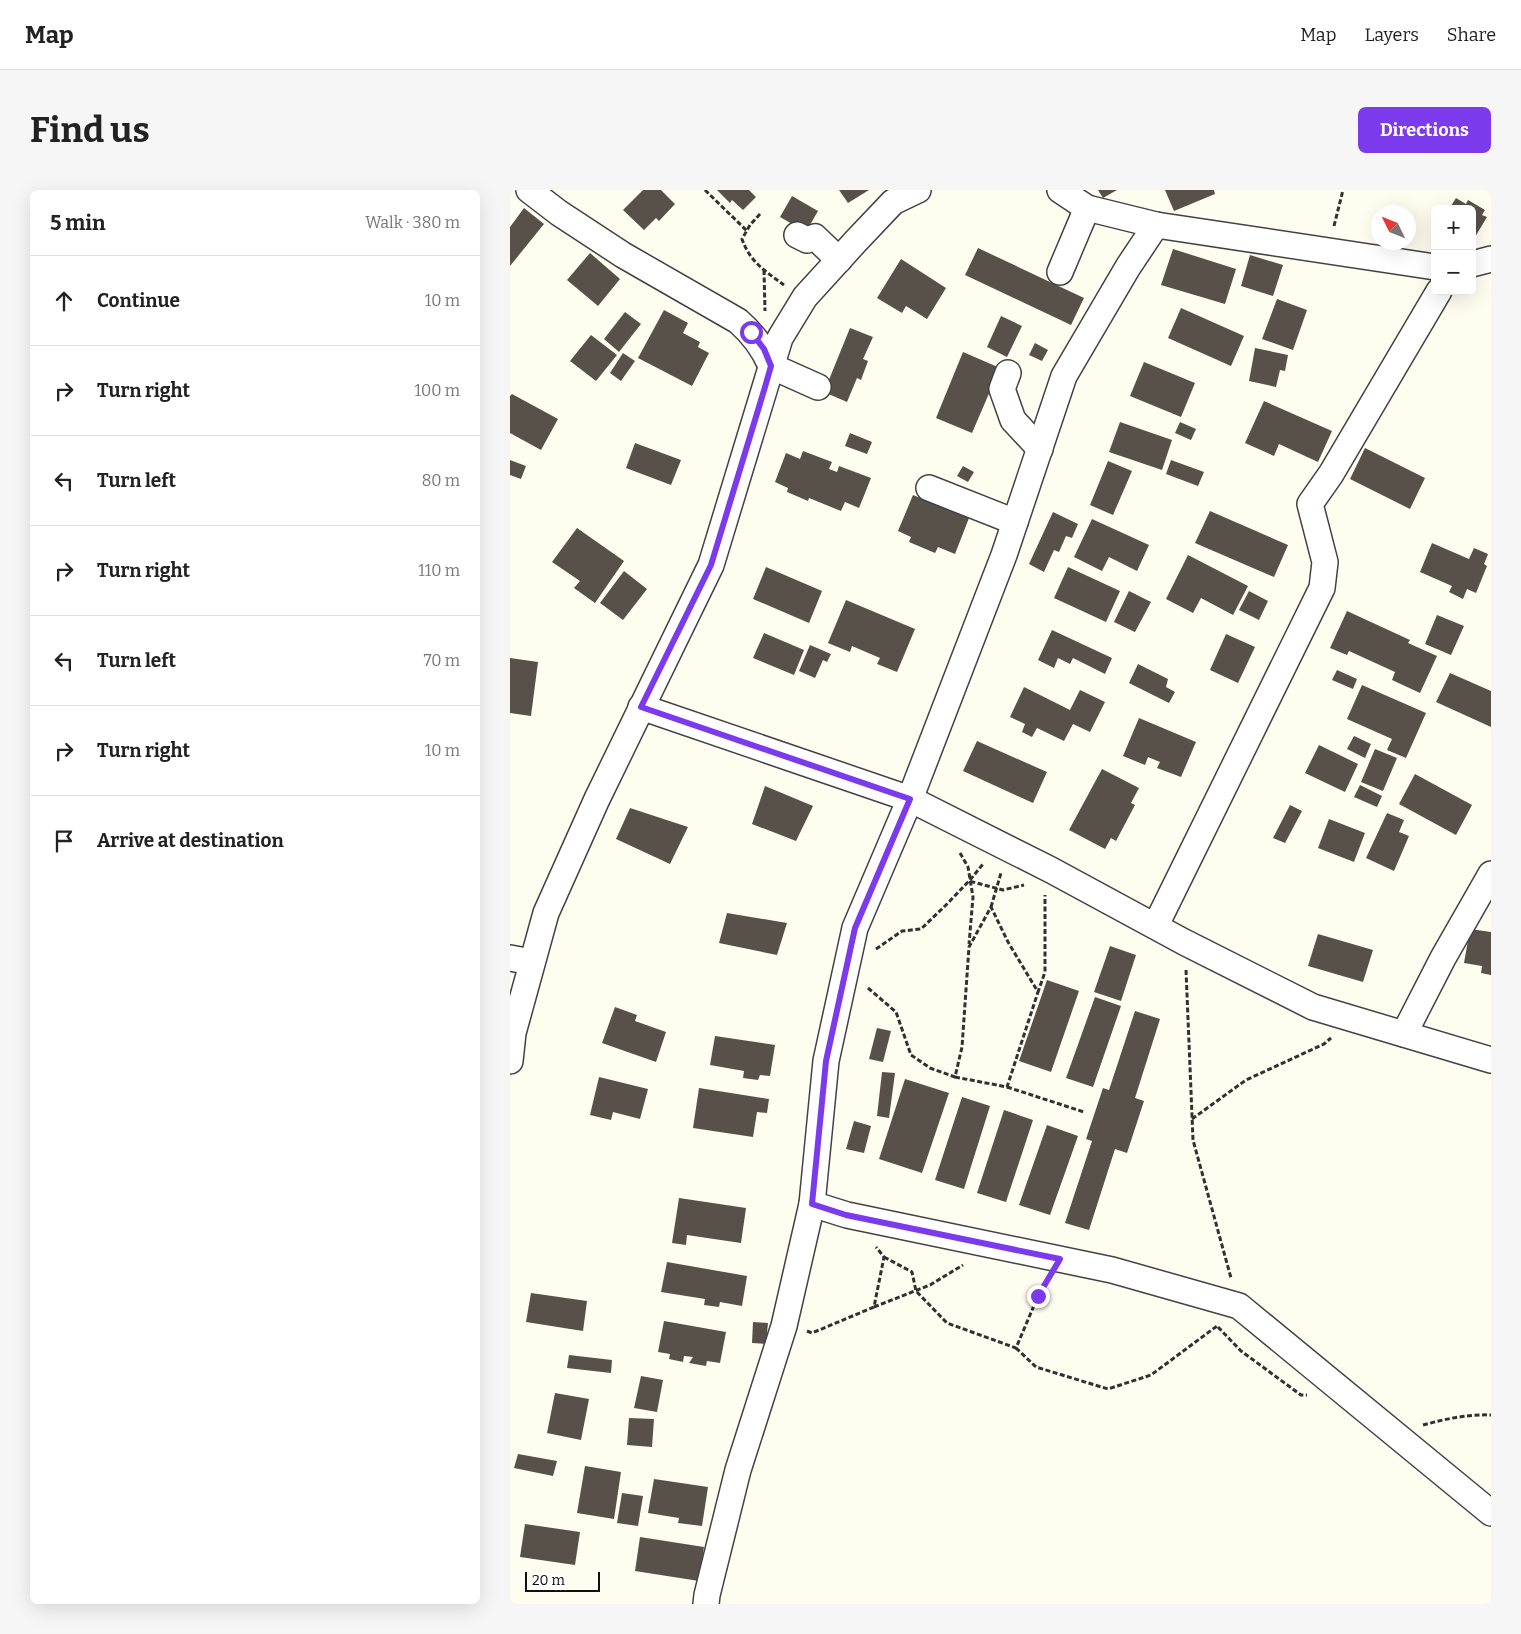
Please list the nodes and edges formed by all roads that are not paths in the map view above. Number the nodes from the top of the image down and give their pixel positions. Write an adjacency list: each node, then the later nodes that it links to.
1 (918, 190): 4 (street)
2 (1060, 190): 5 (street)
3 (542, 194): 14 (street)
4 (889, 196): 9 (street)
5 (1087, 208): 6 (street); 12 (street)
6 (1156, 225): 11 (street); 17 (street)
7 (797, 235): 9 (street)
8 (1491, 259): 10 (street)
9 (839, 260): 14 (street)
10 (1476, 263)
11 (1431, 266)
12 (1060, 272)
13 (1438, 295): 23 (street)
14 (771, 366): 16 (street); 20 (street)
15 (1008, 372): 17 (street)
16 (818, 387)
17 (1040, 449): 19 (street)
18 (929, 488): 19 (street)
19 (1015, 522): 21 (street)
20 (641, 707): 21 (street); 24 (street)
21 (910, 799): 23 (street); 28 (street)
22 (1491, 874): 25 (street)
23 (1156, 925): 25 (street)
24 (521, 960): 27 (street)
25 (1404, 1034): 26 (street)
26 (1491, 1060)
27 (510, 1061)
28 (812, 1204): 29 (street); 30 (street)
29 (1491, 1513)
30 (706, 1604)

